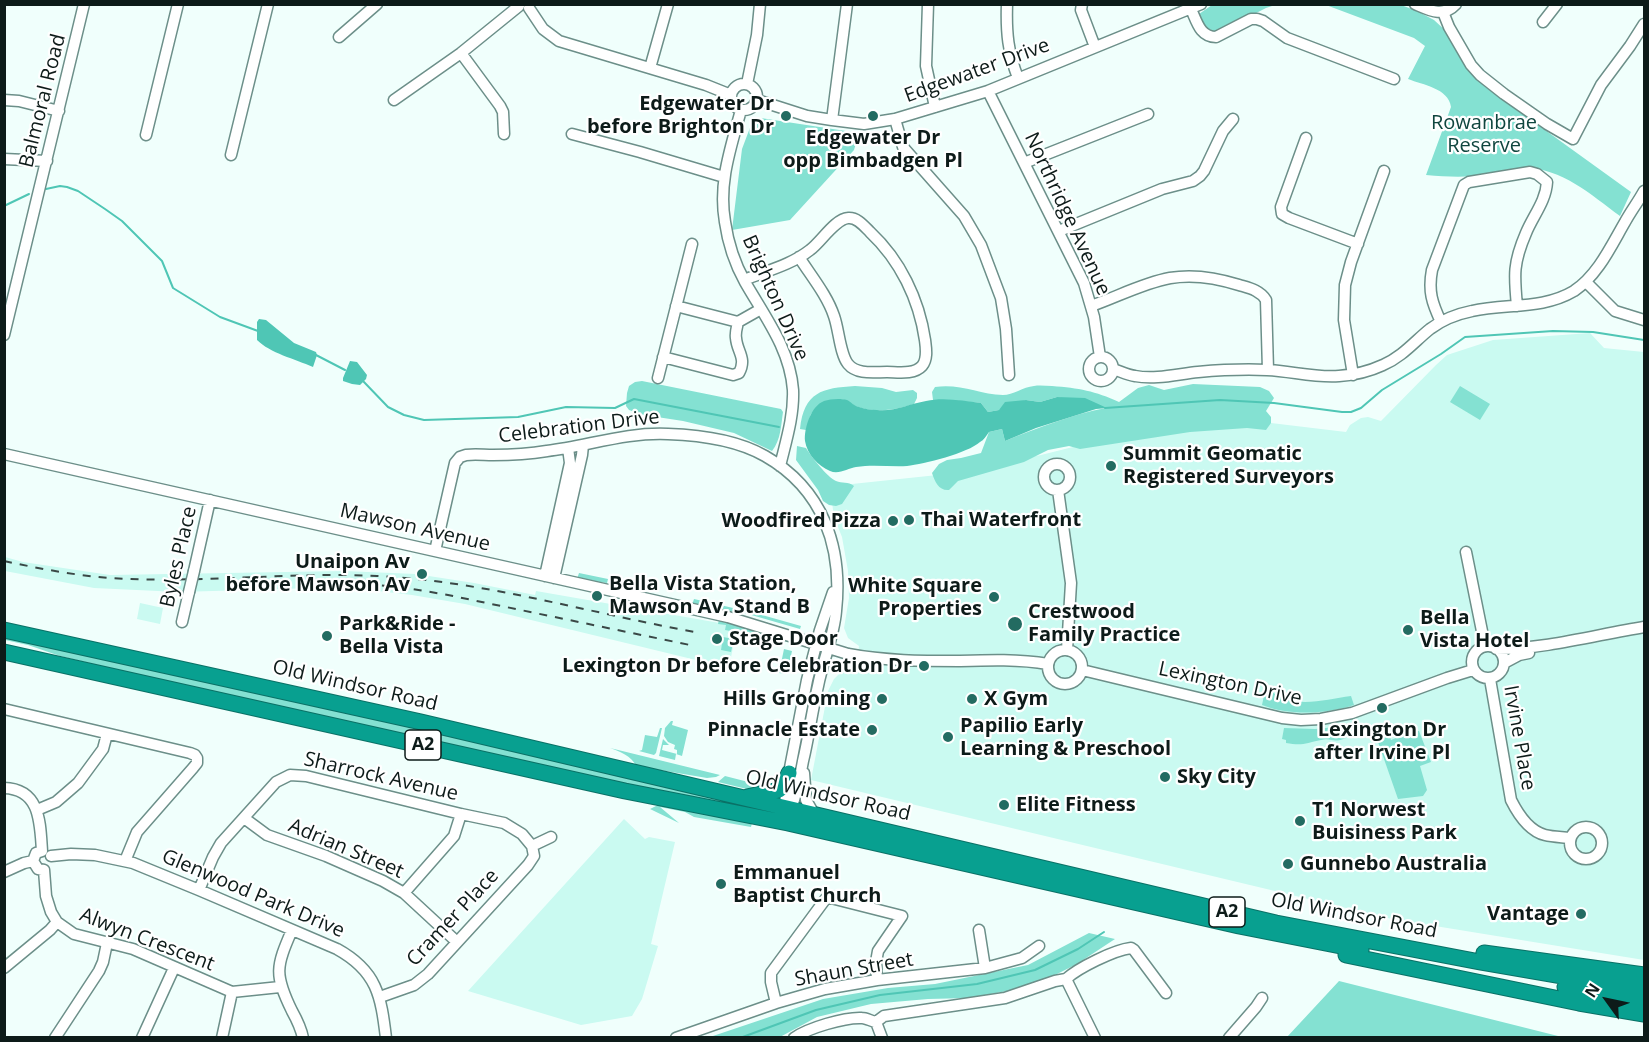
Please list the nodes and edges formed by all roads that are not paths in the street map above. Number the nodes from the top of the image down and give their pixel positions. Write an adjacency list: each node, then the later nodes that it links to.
1 (84, 4): 34 (street, Balmoral Road)
2 (178, 4): 41 (street)
3 (268, 4): 43 (street)
4 (376, 4): 16 (street)
5 (668, 4): 23 (street)
6 (760, 4): 26 (street)
7 (847, 4): 38 (street)
8 (928, 4): 32 (street)
9 (1006, 4): 24 (street)
10 (1082, 4): 21 (street)
11 (1415, 4): 17 (street)
12 (1456, 4): 17 (street)
13 (1557, 4): 18 (street)
14 (525, 6): 22 (street); 23 (street)
15 (1196, 7): 21 (street, Edgewater Drive); 25 (street)
16 (364, 8): 20 (street)
17 (1443, 12): 19 (street)
18 (1543, 22)
19 (1644, 24)
20 (339, 37)
21 (1095, 47): 24 (street, Edgewater Drive)
22 (460, 53): 30 (street); 39 (street)
23 (650, 68): 28 (street)
24 (1018, 78): 27 (street, Edgewater Drive)
25 (1394, 79)
26 (747, 84): 28 (street); 31 (street)
27 (988, 91): 32 (street, Edgewater Drive); 46 (street, Northridge Avenue)
28 (731, 95): 33 (street)
29 (4, 100): 34 (street)
30 (394, 100)
31 (757, 100): 33 (street); 38 (street, Edgewater Drive)
32 (935, 106): 36 (street, Edgewater Drive)
33 (741, 110): 48 (street, Brighton Drive)
34 (59, 111): 45 (street, Balmoral Road)
35 (1148, 114): 46 (street)
36 (895, 119): 38 (street, Edgewater Drive); 70 (street)
37 (1233, 119): 50 (street)
38 (832, 120)
39 (504, 134)
40 (572, 134): 48 (street)
41 (146, 135)
42 (1306, 138): 52 (street)
43 (231, 154)
44 (4, 159): 45 (street)
45 (47, 161): 60 (street, Balmoral Road)
46 (1024, 163): 50 (street, Northridge Avenue)
47 (1384, 171): 52 (street)
48 (724, 177): 54 (street, Brighton Drive)
49 (1644, 194): 55 (street)
50 (1059, 231): 57 (street, Northridge Avenue)
51 (692, 244): 56 (street)
52 (1358, 244): 71 (street)
53 (800, 257): 53 (street); 54 (street)
54 (744, 280): 59 (street, Brighton Drive)
55 (1586, 282): 58 (street); 61 (street)
56 (676, 306): 62 (street); 66 (street)
57 (1091, 306): 67 (street, Northridge Avenue); 69 (street)
58 (1517, 306): 63 (street); 63 (street)
59 (761, 309): 62 (street); 76 (street, Brighton Drive)
60 (11, 311): 64 (street, Balmoral Road); 65 (street, Balmoral Road)
61 (1644, 320)
62 (738, 322): 66 (street)
63 (1441, 322): 71 (street)
64 (4, 324)
65 (4, 335)
66 (663, 357): 72 (street)
67 (1100, 357): 68 (street); 68 (street, Northridge Avenue)
68 (1113, 369): 69 (street)
69 (1268, 370): 71 (street)
70 (1009, 375)
71 (1353, 375)
72 (658, 378)
73 (583, 445): 74 (street, Celebration Drive); 76 (street, Celebration Drive); 81 (street)
74 (568, 447): 79 (street, Celebration Drive); 81 (street)
75 (4, 454): 78 (street, Mawson Avenue)
76 (780, 466): 82 (street, Celebration Drive)
77 (1058, 490): 90 (street)
78 (210, 500): 79 (street, Mawson Avenue); 83 (street, Byles Place, bridge)
79 (435, 551): 81 (street, Mawson Avenue)
80 (1466, 552): 88 (street)
81 (550, 577): 87 (street, Mawson Avenue)
82 (837, 580): 87 (street, Celebration Drive); 89 (street, Celebration Drive)
83 (182, 622)
84 (1644, 627): 88 (street)
85 (4, 630): 102 (highway, Old Windsor Road / A2)
86 (1644, 632): 92 (street)
87 (816, 644): 89 (street); 100 (street, Celebration Drive)
88 (1491, 647): 92 (street); 95 (street)
89 (828, 648): 93 (street); 99 (street, Celebration Drive)
90 (1067, 650): 93 (street); 94 (street)
91 (4, 652): 106 (highway, Old Windsor Road / A2)
92 (1504, 663): 96 (street)
93 (1048, 664): 94 (street)
94 (1082, 670): 95 (street, Lexington Drive)
95 (1473, 670): 96 (street)
96 (1490, 679): 109 (street, Irvine Place)
97 (4, 709): 98 (street)
98 (106, 734): 103 (street); 113 (street)
99 (803, 764): 105 (street); 106 (street, Celebration Drive)
100 (789, 773): 102 (highway); 106 (street, Celebration Drive)
101 (4, 788): 103 (street)
102 (744, 798): 106 (highway, Old Windsor Road / A2)
103 (37, 810): 111 (street)
104 (461, 814): 107 (street, Sharrock Avenue); 110 (street, Sharrock Avenue); 117 (street)
105 (814, 814): 106 (highway, Old Windsor Road / A2); 121 (highway, Old Windsor Road / A2)
106 (786, 816): 121 (highway, Old Windsor Road / A2)
107 (244, 818): 116 (street, Sharrock Avenue); 117 (street, Adrian Street)
108 (551, 837): 110 (street)
109 (1570, 838)
110 (532, 846): 122 (street, Cramer Place)
111 (46, 853): 112 (street); 113 (street, Glenwood Park Drive); 114 (street)
112 (33, 861): 114 (street); 115 (street)
113 (125, 861): 116 (street, Glenwood Park Drive)
114 (44, 870): 118 (street, Alwyn Crescent)
115 (4, 872)
116 (199, 890): 119 (street, Glenwood Park Drive)
117 (404, 893): 122 (street, Adrian Street)
118 (57, 922): 123 (street, Alwyn Crescent); 125 (street)
119 (292, 930): 131 (street); 135 (street, Glenwood Park Drive)
120 (979, 930): 127 (street)
121 (1304, 934): 128 (highway); 132 (highway, Old Windsor Road / A2); 137 (highway, Old Windsor Road / A2); 139 (highway)
122 (457, 942): 135 (street, Cramer Place)
123 (106, 943): 126 (street, Alwyn Crescent); 141 (street)
124 (1039, 946): 127 (street, Shaun Street)
125 (4, 968)
126 (174, 968): 133 (street, Alwyn Crescent); 142 (street)
127 (985, 968): 129 (street, Shaun Street)
128 (1644, 975)
129 (877, 980): 138 (street, Shaun Street); 138 (street)
130 (1066, 980): 134 (street); 140 (street); 149 (street)
131 (280, 987): 133 (street, Alwyn Crescent); 144 (street)
132 (1644, 990)
133 (232, 992): 143 (street)
134 (1166, 993)
135 (380, 997): 145 (street, Glenwood Park Drive)
136 (1262, 998): 150 (street)
137 (1644, 1001)
138 (776, 1004): 146 (street, Shaun Street)
139 (1644, 1014)
140 (876, 1022): 147 (street); 148 (street)
141 (55, 1038)
142 (142, 1038)
143 (222, 1038)
144 (303, 1038)
145 (386, 1038)
146 (676, 1038)
147 (794, 1038)
148 (882, 1038)
149 (1095, 1038)
150 (1229, 1038)

